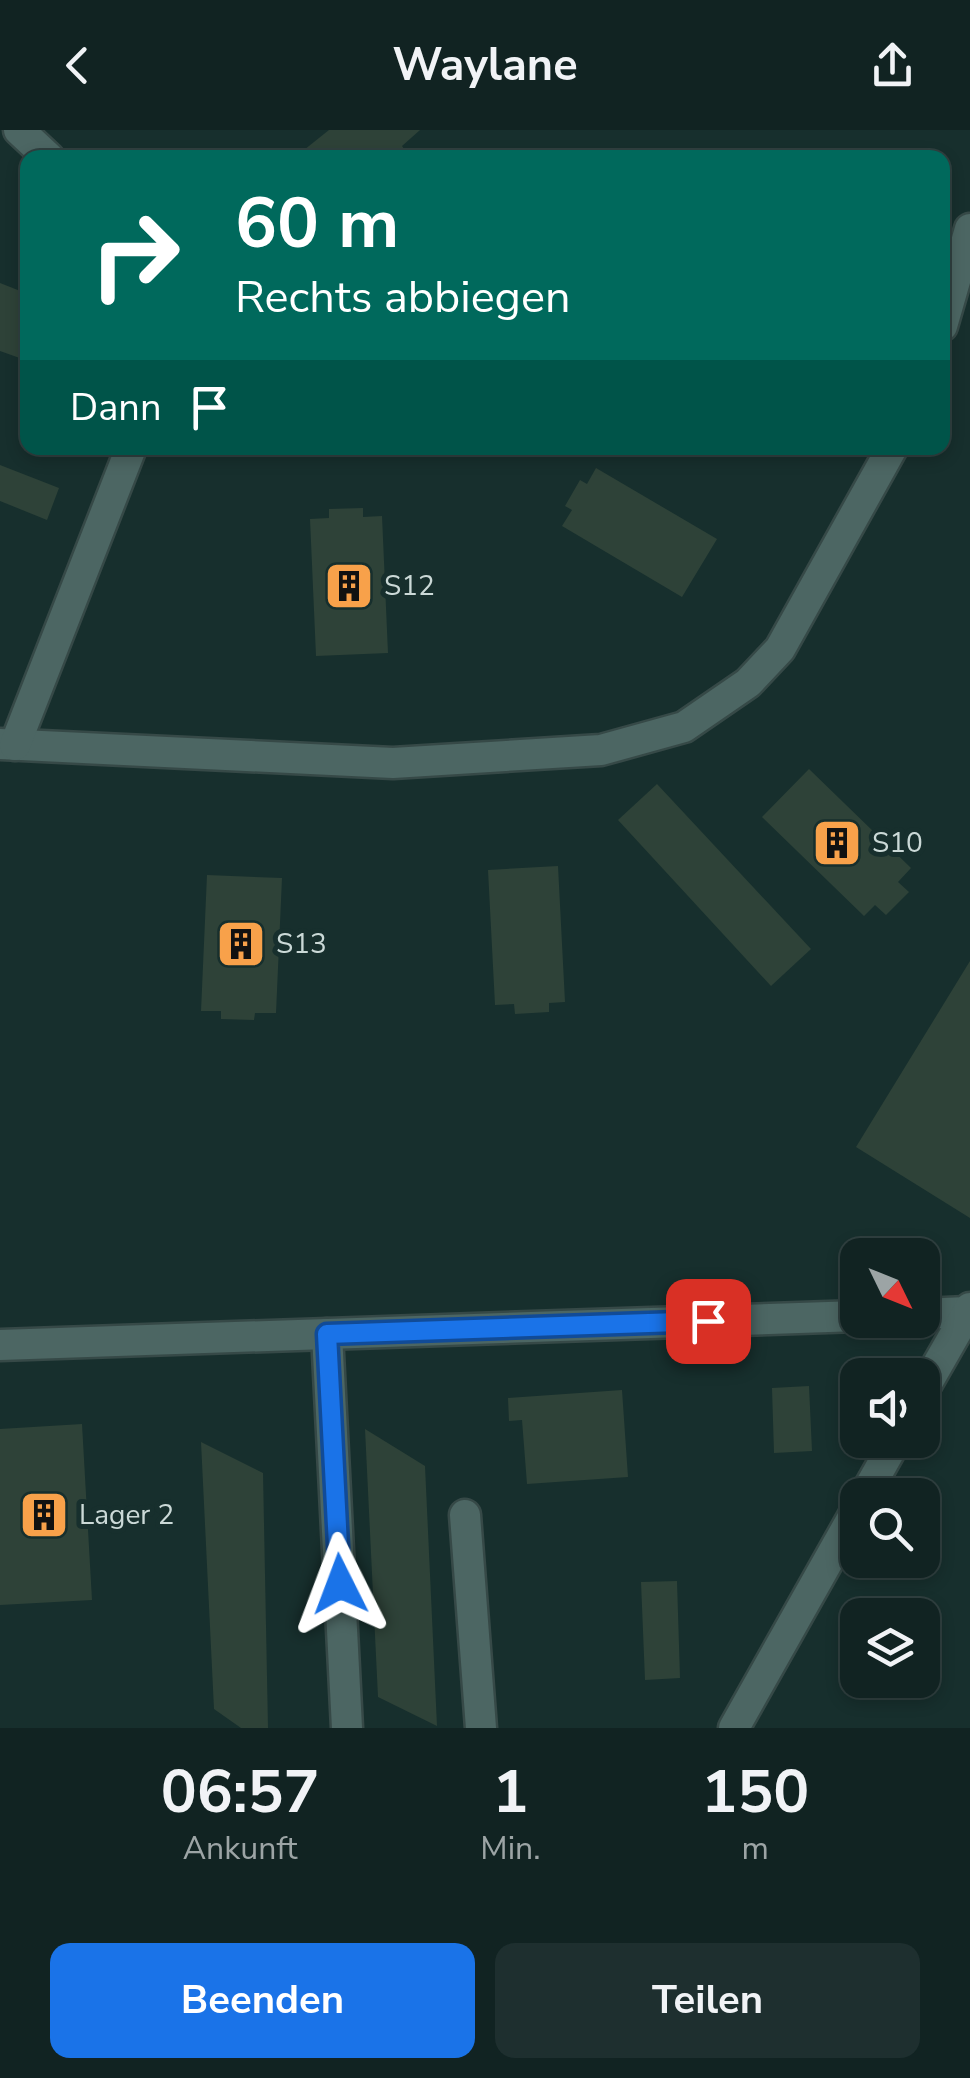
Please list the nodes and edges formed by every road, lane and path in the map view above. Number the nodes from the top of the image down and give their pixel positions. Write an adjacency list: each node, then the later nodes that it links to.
1 (19, 130): 2 (lane)
2 (40, 150)
3 (970, 230): 4 (lane)
4 (950, 299)
5 (129, 455): 7 (lane)
6 (888, 455): 7 (lane)
7 (7, 744)
8 (969, 1310): 9 (lane); 13 (lane)
9 (940, 1312)
10 (840, 1317): 11 (lane)
11 (327, 1334): 12 (lane); 16 (lane)
12 (0, 1345)
13 (940, 1361)
14 (465, 1515): 17 (lane)
15 (840, 1540): 18 (lane)
16 (347, 1728)
17 (481, 1728)
18 (734, 1728)

